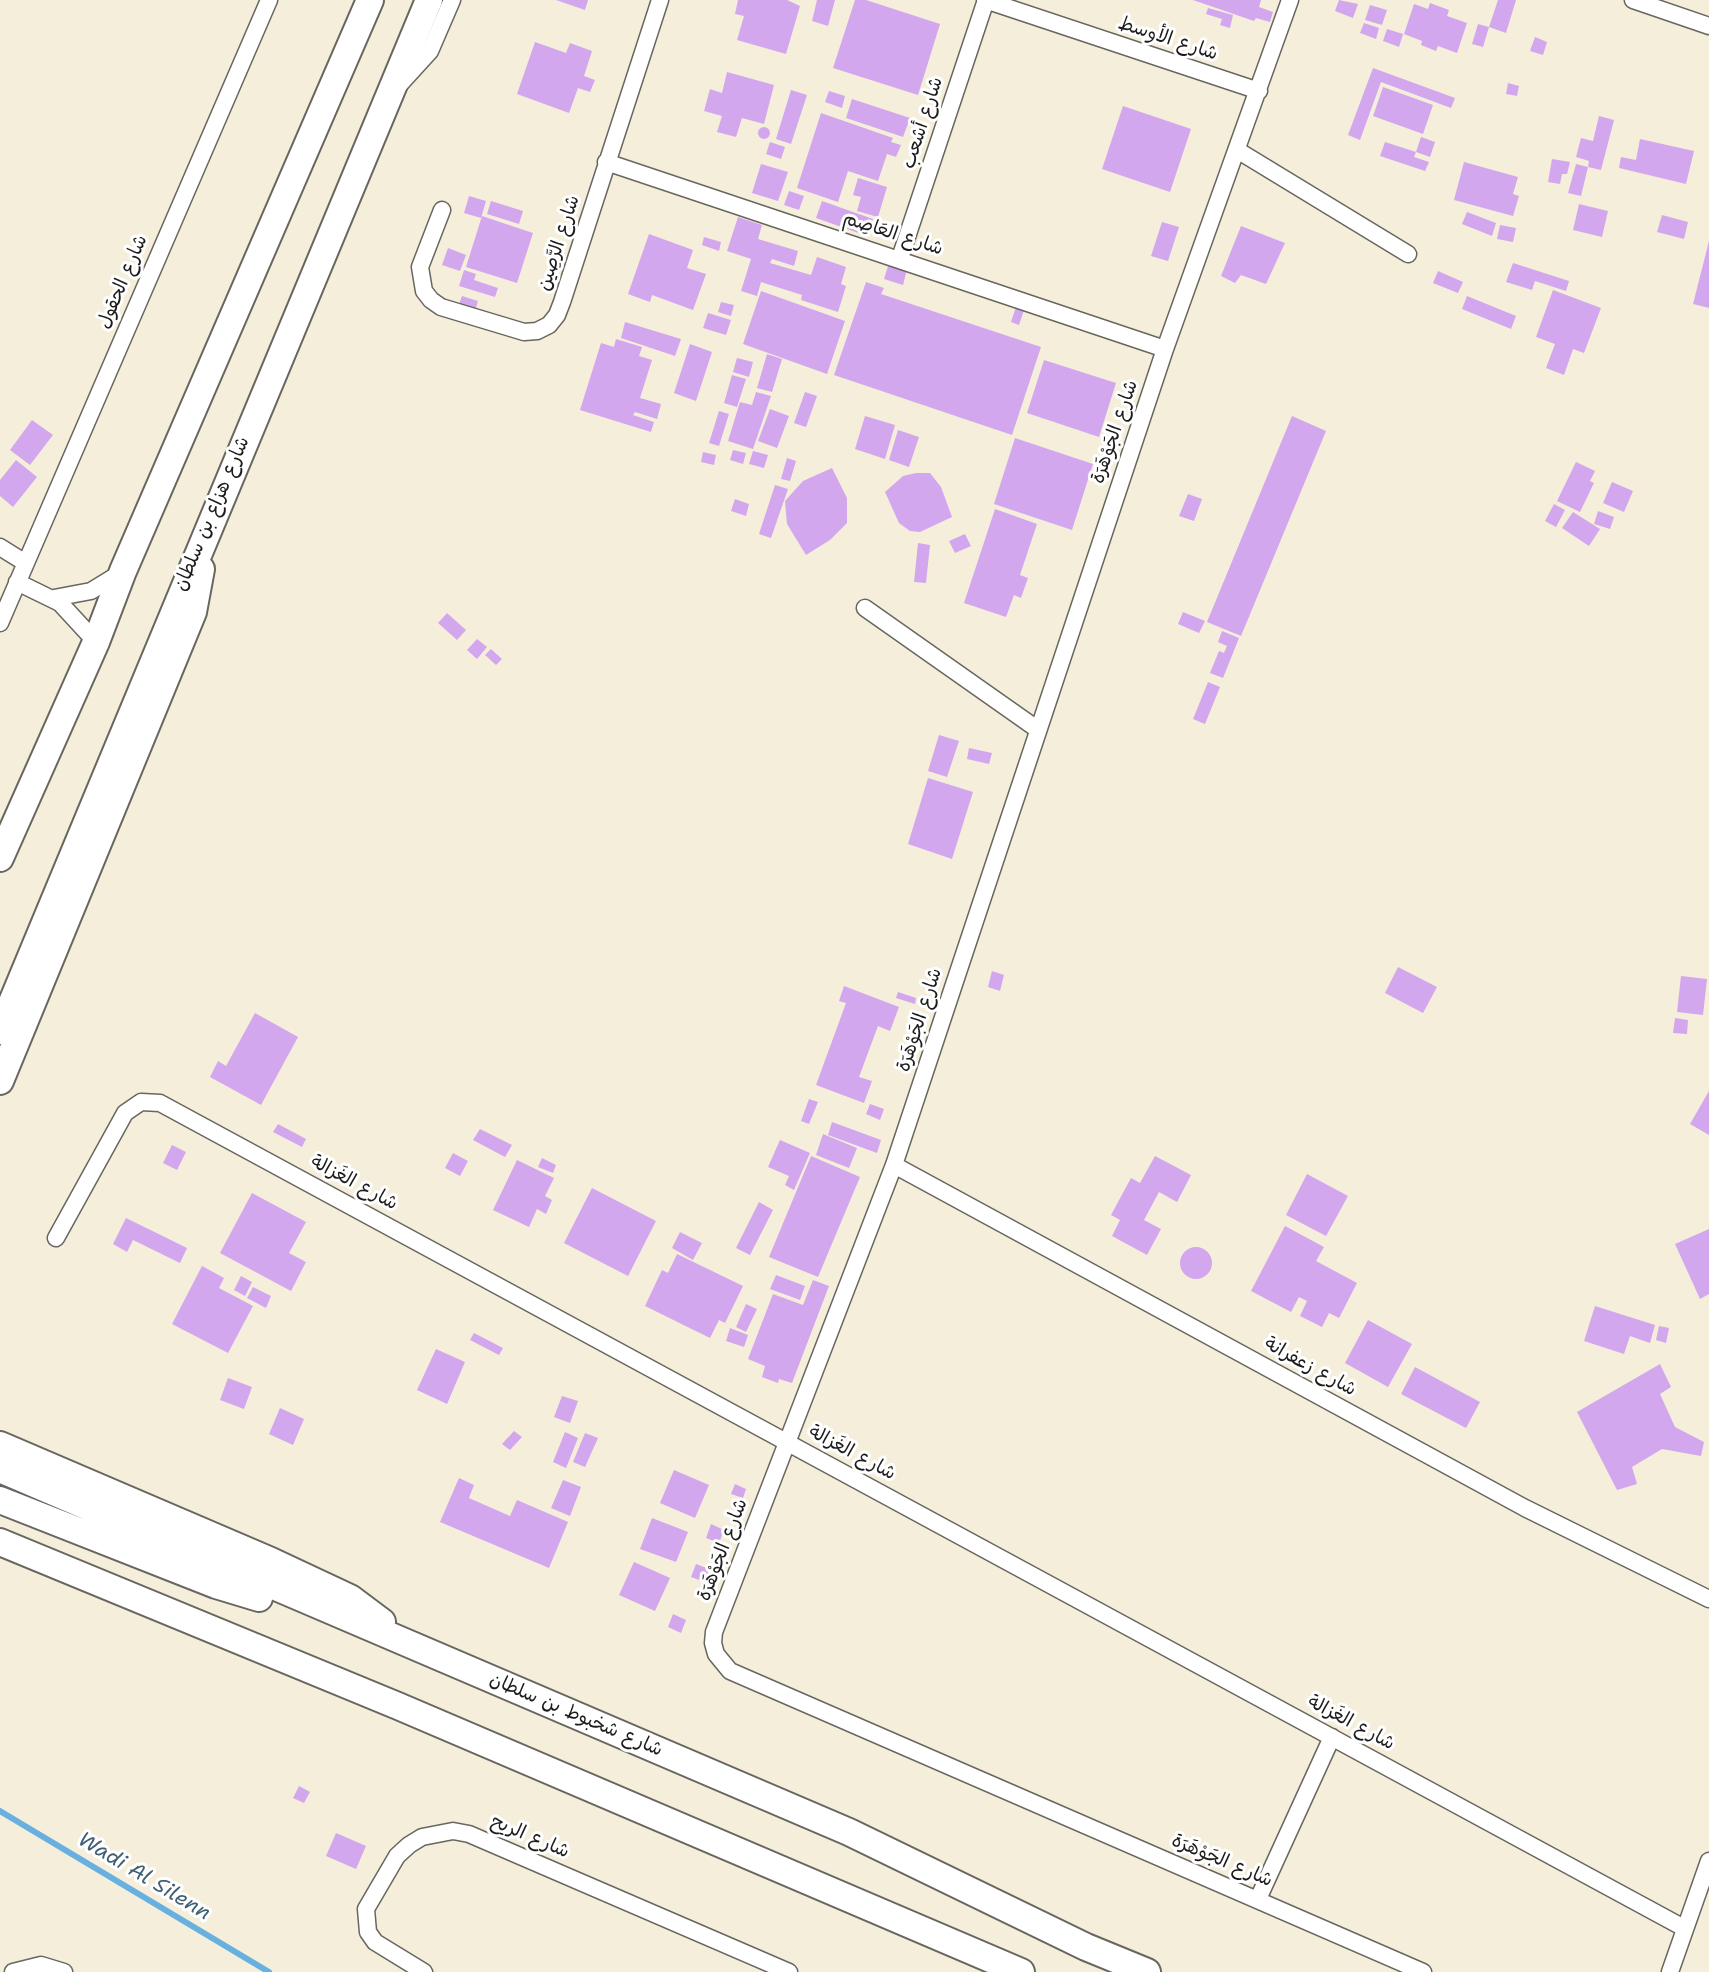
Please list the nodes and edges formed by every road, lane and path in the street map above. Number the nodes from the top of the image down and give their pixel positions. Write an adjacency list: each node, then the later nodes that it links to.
1 (269, 0): 20 (street, شارع الحقول)
2 (370, 0): 21 (main road)
3 (429, 0): 11 (main road, شارع هزاع بن سلطان)
4 (452, 0): 11 (street)
5 (660, 0): 13 (street, شارع الرَّصِين)
6 (985, 0): 10 (street, شارع الأوسط); 16 (street, شارع أشعب)
7 (1290, 0): 10 (street, شارع الجَوْهَرَة)
8 (1633, 0): 9 (street)
9 (1709, 26)
10 (1259, 91): 12 (street, شارع الجَوْهَرَة)
11 (388, 93): 18 (main road, شارع هزاع بن سلطان)
12 (1237, 150): 15 (street); 17 (street, شارع الجَوْهَرَة)
13 (606, 162): 14 (street, شارع الرَّصِين); 16 (street, شارع العَاصِم)
14 (442, 210)
15 (1408, 254)
16 (900, 258): 17 (street, شارع العَاصِم)
17 (1165, 349): 27 (street, شارع الجَوْهَرَة)
18 (200, 543): 29 (main road, شارع هزاع بن سلطان); 30 (main road)
19 (0, 547): 20 (street)
20 (24, 562): 22 (street, شارع الحقول)
21 (123, 571): 23 (street); 26 (main road)
22 (17, 582): 23 (street); 25 (street, شارع الحقول)
23 (54, 598): 26 (street)
24 (865, 608): 27 (street)
25 (0, 623)
26 (96, 642): 28 (main road)
27 (1037, 729): 31 (street, شارع الجَوْهَرَة)
28 (0, 858)
29 (0, 1031)
30 (0, 1081)
31 (894, 1164): 33 (street, شارع الجَوْهَرَة); 38 (street, شارع زعفرانة)
32 (56, 1238): 33 (street, شارع الغَزالة)
33 (788, 1442): 41 (street, شارع الغَزالة); 43 (street, شارع الجَوْهَرَة)
34 (0, 1445): 40 (main road)
35 (0, 1469): 39 (main road, شارع شخبوط بن سلطان)
36 (0, 1500): 39 (main road)
37 (0, 1542): 49 (main road)
38 (1709, 1599)
39 (350, 1618): 40 (main road, شارع شخبوط بن سلطان)
40 (394, 1637): 50 (main road, شارع شخبوط بن سلطان)
41 (1332, 1737): 43 (street); 44 (street, شارع الغَزالة)
42 (1709, 1861): 44 (street)
43 (1258, 1899): 51 (street, شارع الجَوْهَرَة)
44 (1684, 1928): 52 (street)
45 (13, 1972): 46 (street)
46 (64, 1972)
47 (424, 1972): 48 (street, شارع الريح)
48 (789, 1972)
49 (1021, 1972)
50 (1147, 1972)
51 (1423, 1972)
52 (1670, 1972)

